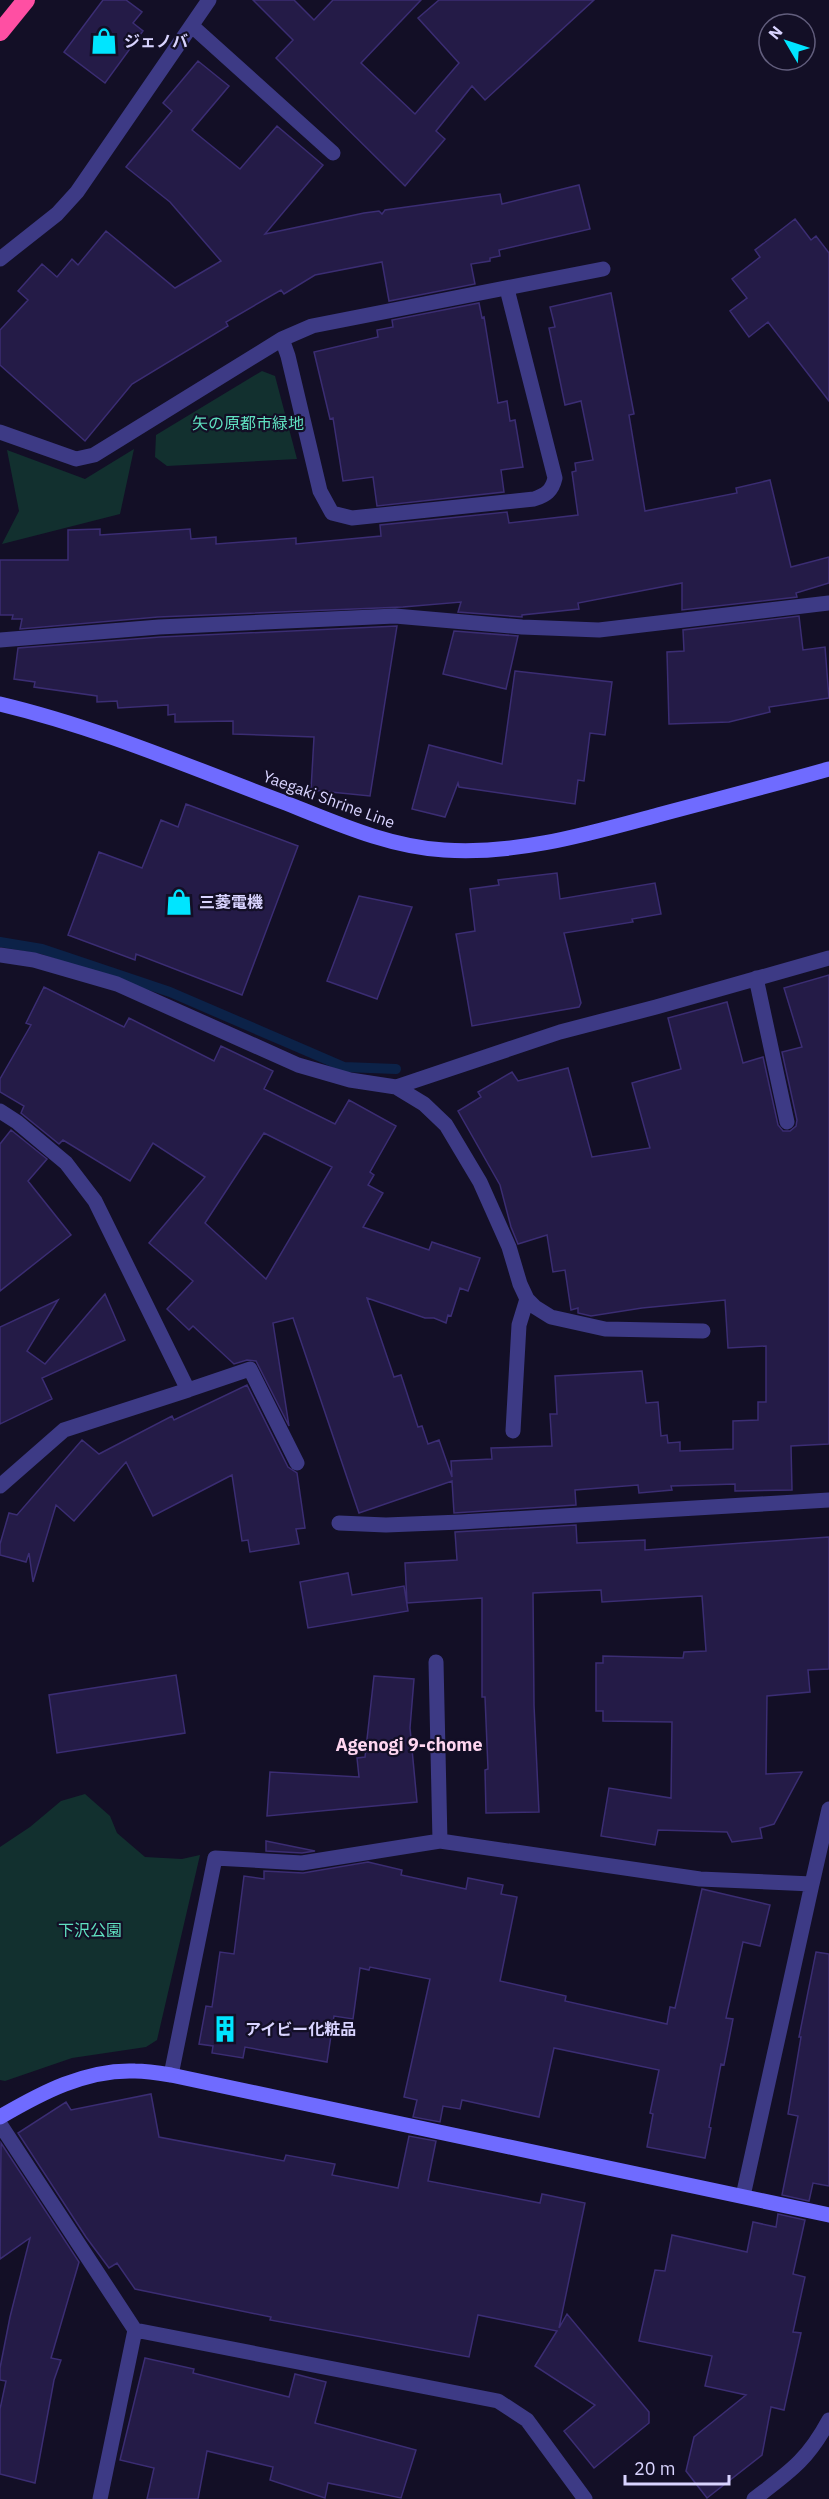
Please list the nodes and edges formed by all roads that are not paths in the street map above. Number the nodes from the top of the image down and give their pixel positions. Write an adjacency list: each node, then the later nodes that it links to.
1 (26, 0): 4 (highway)
2 (209, 0): 3 (street)
3 (192, 26): 5 (street); 6 (street)
4 (0, 32)
5 (333, 153)
6 (0, 259)
7 (603, 269): 8 (street)
8 (507, 289): 9 (street); 9 (street)
9 (282, 339): 10 (street)
10 (0, 432)
11 (829, 603): 12 (street)
12 (0, 640)
13 (0, 704): 14 (main road, Yaegaki Shrine Line)
14 (829, 770)
15 (0, 955): 18 (street)
16 (829, 957): 17 (street)
17 (756, 978): 18 (street); 20 (street)
18 (396, 1086): 21 (street)
19 (0, 1111): 23 (street)
20 (787, 1122)
21 (527, 1299): 22 (street); 24 (street)
22 (703, 1331)
23 (188, 1390): 25 (street); 26 (street)
24 (513, 1431)
25 (297, 1463)
26 (0, 1486)
27 (829, 1500): 28 (street)
28 (339, 1523)
29 (436, 1662): 31 (street)
30 (829, 1809): 32 (street)
31 (440, 1841): 32 (street); 33 (street)
32 (812, 1884): 36 (street)
33 (171, 2075): 34 (main road); 36 (main road)
34 (0, 2117)
35 (0, 2124): 38 (street)
36 (743, 2196): 37 (main road)
37 (829, 2215)
38 (135, 2330): 40 (street); 41 (street)
39 (829, 2420): 42 (street)
40 (100, 2499)
41 (585, 2499)
42 (754, 2499)

